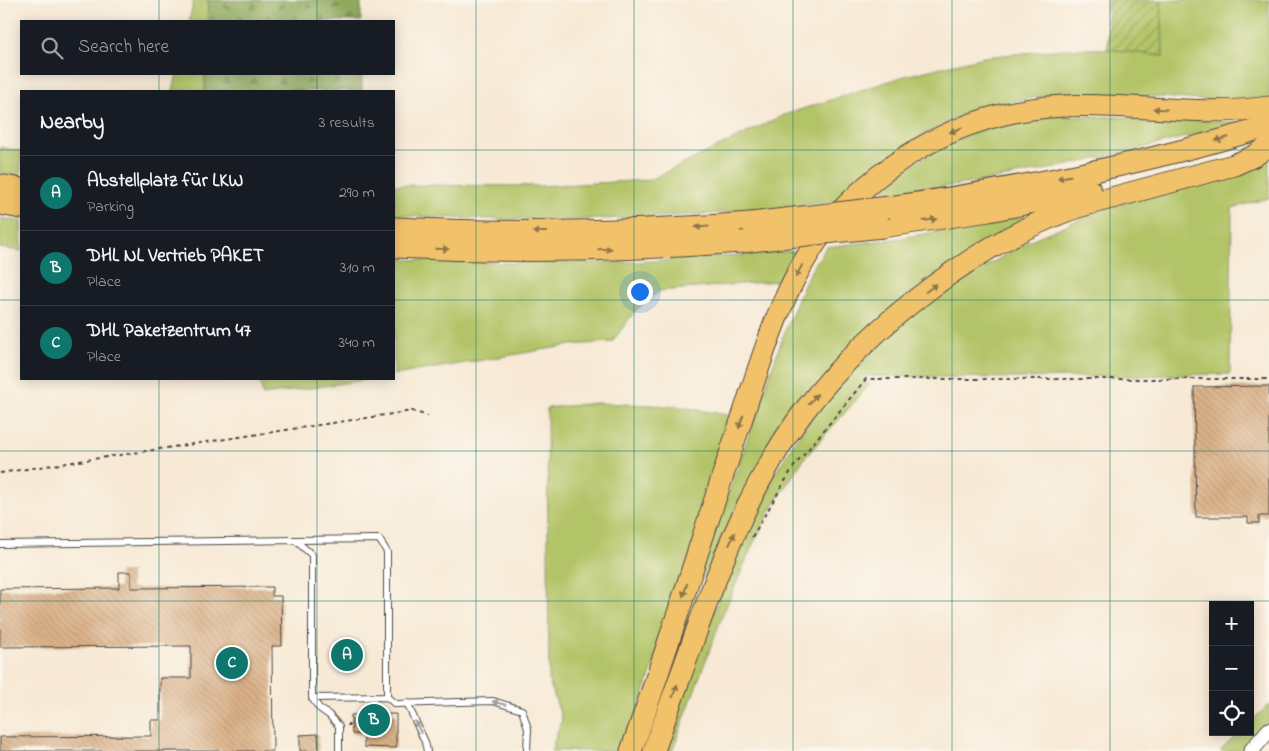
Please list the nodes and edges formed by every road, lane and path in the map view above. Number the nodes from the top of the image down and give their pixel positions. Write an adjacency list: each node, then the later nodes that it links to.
1 (1269, 108): 23 (highway, one-way to 23)
2 (1269, 126): 8 (highway, one-way to 8, bridge)
3 (1269, 146): 9 (highway, one-way to 3, bridge); 24 (highway, one-way to 3)
4 (0, 186): 5 (highway)
5 (20, 189)
6 (0, 204): 7 (highway)
7 (20, 208)
8 (395, 228)
9 (395, 247)
10 (1269, 379): 14 (path)
11 (428, 416): 12 (path)
12 (0, 473)
13 (296, 540): 15 (lane); 16 (lane); 17 (lane)
14 (750, 540)
15 (0, 544)
16 (386, 697): 17 (lane); 18 (lane)
17 (312, 698): 20 (lane)
18 (407, 703): 21 (lane, one-way to 18); 22 (lane, one-way to 18)
19 (1269, 730): 25 (street)
20 (339, 751)
21 (427, 751)
22 (527, 751)
23 (631, 751)
24 (654, 751)
25 (1251, 751)

